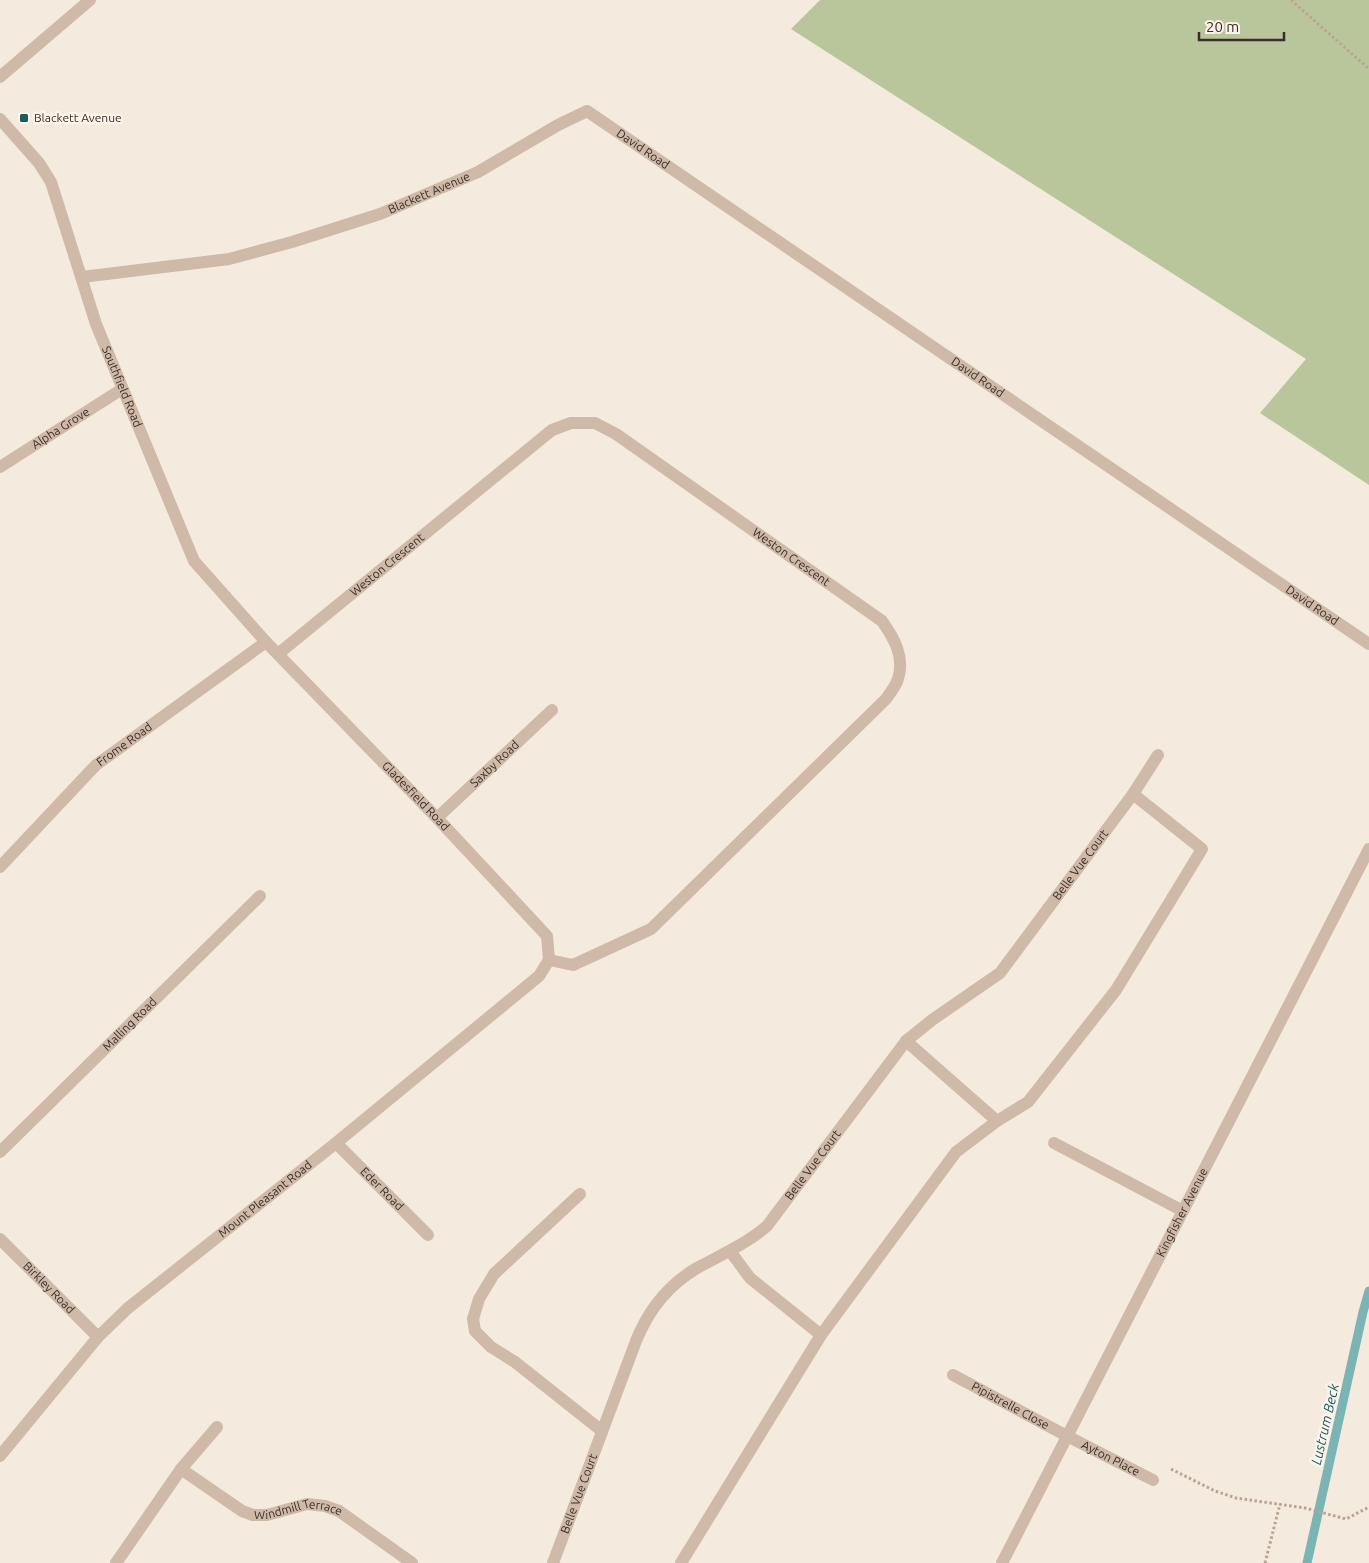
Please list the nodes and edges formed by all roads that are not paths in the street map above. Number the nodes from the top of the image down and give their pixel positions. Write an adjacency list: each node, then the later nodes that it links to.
1 (90, 0): 2 (street)
2 (0, 77)
3 (587, 111): 5 (street, Blackett Avenue); 9 (street, David Road)
4 (0, 119): 5 (street, Southfield Road)
5 (82, 277): 6 (street, Southfield Road)
6 (122, 389): 7 (street, Alpha Grove); 8 (street, Southfield Road)
7 (0, 467)
8 (266, 642): 10 (street, Gladesfield Road); 17 (street, Frome Road)
9 (1369, 644)
10 (278, 654): 14 (street, Gladesfield Road); 19 (street, Weston Crescent)
11 (552, 710): 14 (street, Saxby Road)
12 (1158, 755): 13 (street, Belle Vue Court)
13 (1133, 794): 20 (street, Belle Vue Court); 21 (street)
14 (437, 818): 19 (street, Gladesfield Road)
15 (1369, 849): 16 (street, Kingfisher Avenue)
16 (1365, 865): 26 (street, Kingfisher Avenue)
17 (0, 867)
18 (260, 896): 24 (street, Malling Road)
19 (549, 960): 22 (street, Mount Pleasant Road)
20 (906, 1041): 21 (street); 29 (street, Belle Vue Court)
21 (997, 1122): 30 (street)
22 (336, 1143): 27 (street, Eder Road); 31 (street, Mount Pleasant Road)
23 (1054, 1143): 26 (street)
24 (0, 1152)
25 (580, 1194): 34 (street)
26 (1183, 1211): 35 (street, Kingfisher Avenue)
27 (428, 1235)
28 (0, 1239): 31 (street, Birkley Road)
29 (730, 1251): 30 (street); 34 (street, Belle Vue Court)
30 (821, 1335): 42 (street)
31 (98, 1337): 36 (street, Mount Pleasant Road)
32 (953, 1375): 35 (street, Pipistrelle Close)
33 (217, 1427): 37 (street)
34 (602, 1431): 41 (street, Belle Vue Court)
35 (1067, 1436): 38 (street, Ayton Place); 43 (street, Kingfisher Avenue)
36 (0, 1456)
37 (181, 1469): 39 (street); 40 (street, Windmill Terrace)
38 (1153, 1480)
39 (116, 1563)
40 (412, 1563)
41 (553, 1563)
42 (681, 1563)
43 (1002, 1563)

